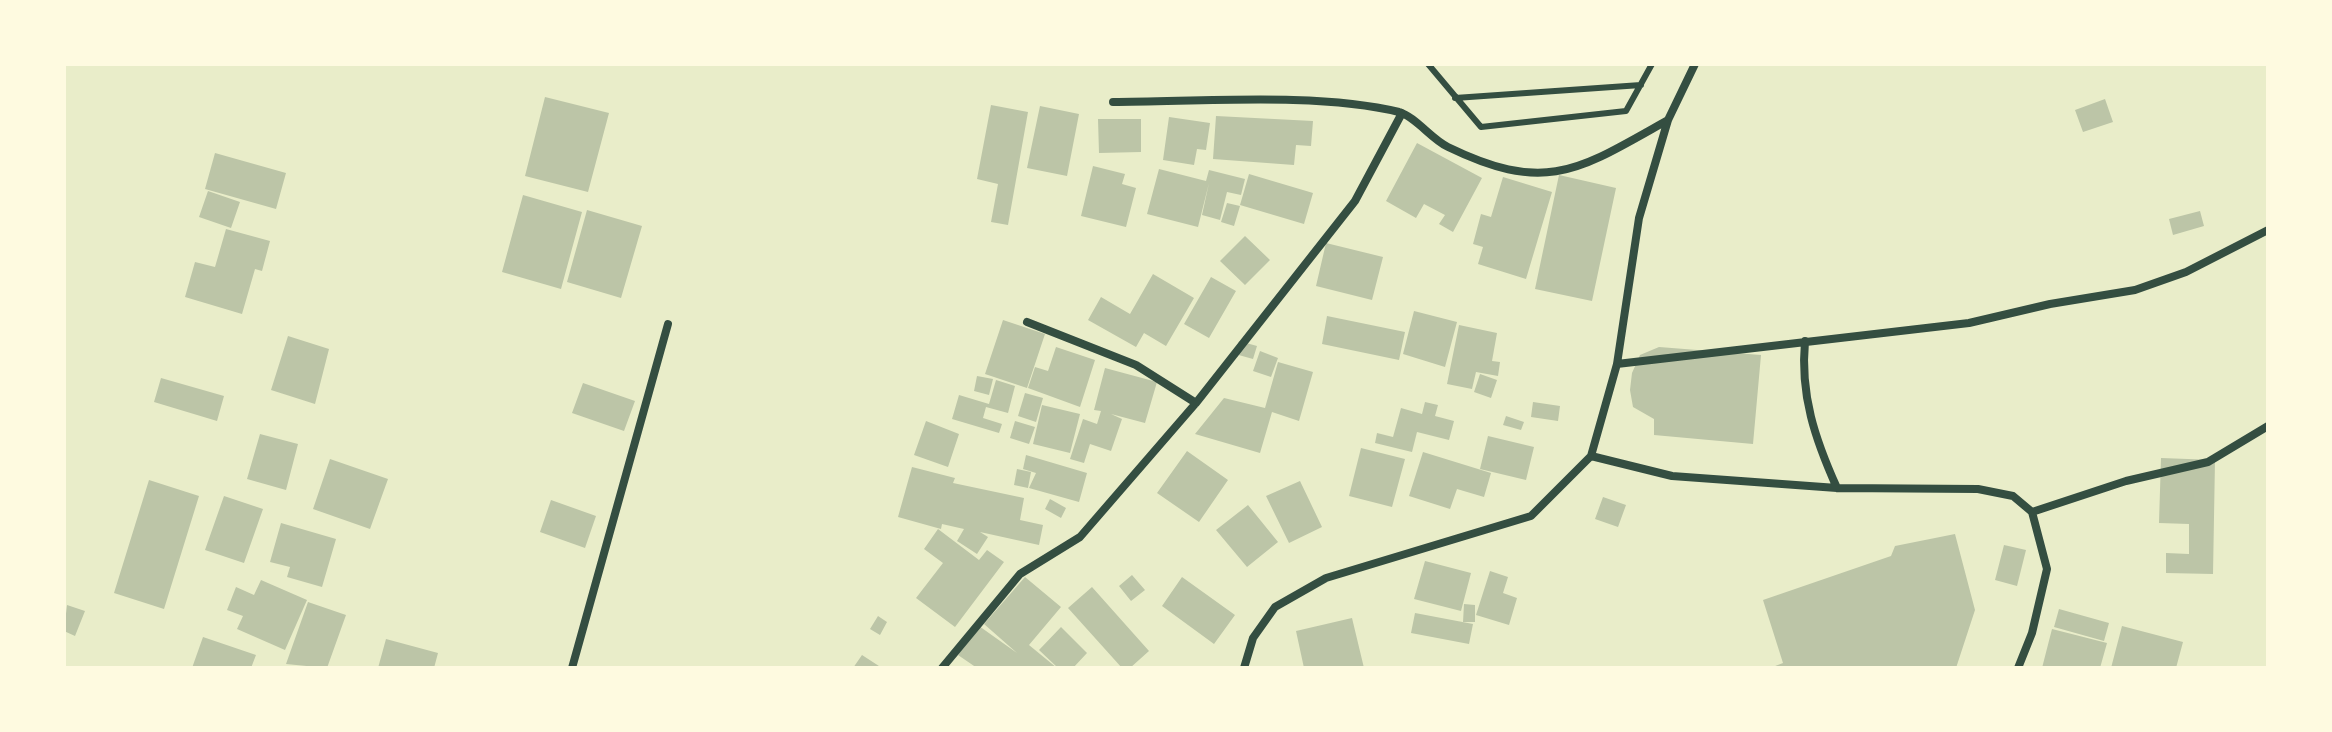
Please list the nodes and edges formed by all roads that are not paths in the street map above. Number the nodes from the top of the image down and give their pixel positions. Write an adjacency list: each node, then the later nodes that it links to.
1 (1428, 64): 5 (lane)
2 (1652, 64): 4 (lane)
3 (1695, 64): 8 (street)
4 (1641, 85): 5 (lane); 5 (lane)
5 (1455, 98)
6 (1113, 102): 7 (street)
7 (1402, 113): 8 (street); 14 (street)
8 (1668, 120): 13 (street)
9 (2268, 230): 12 (street)
10 (1027, 322): 14 (street)
11 (668, 324): 19 (street)
12 (1805, 341): 13 (street); 17 (street)
13 (1617, 364): 16 (street)
14 (1196, 403): 20 (street)
15 (2268, 426): 18 (street)
16 (1591, 456): 17 (street); 21 (street)
17 (1837, 488): 18 (street)
18 (2032, 512): 22 (street)
19 (572, 668)
20 (942, 668)
21 (1244, 668)
22 (2018, 668)

